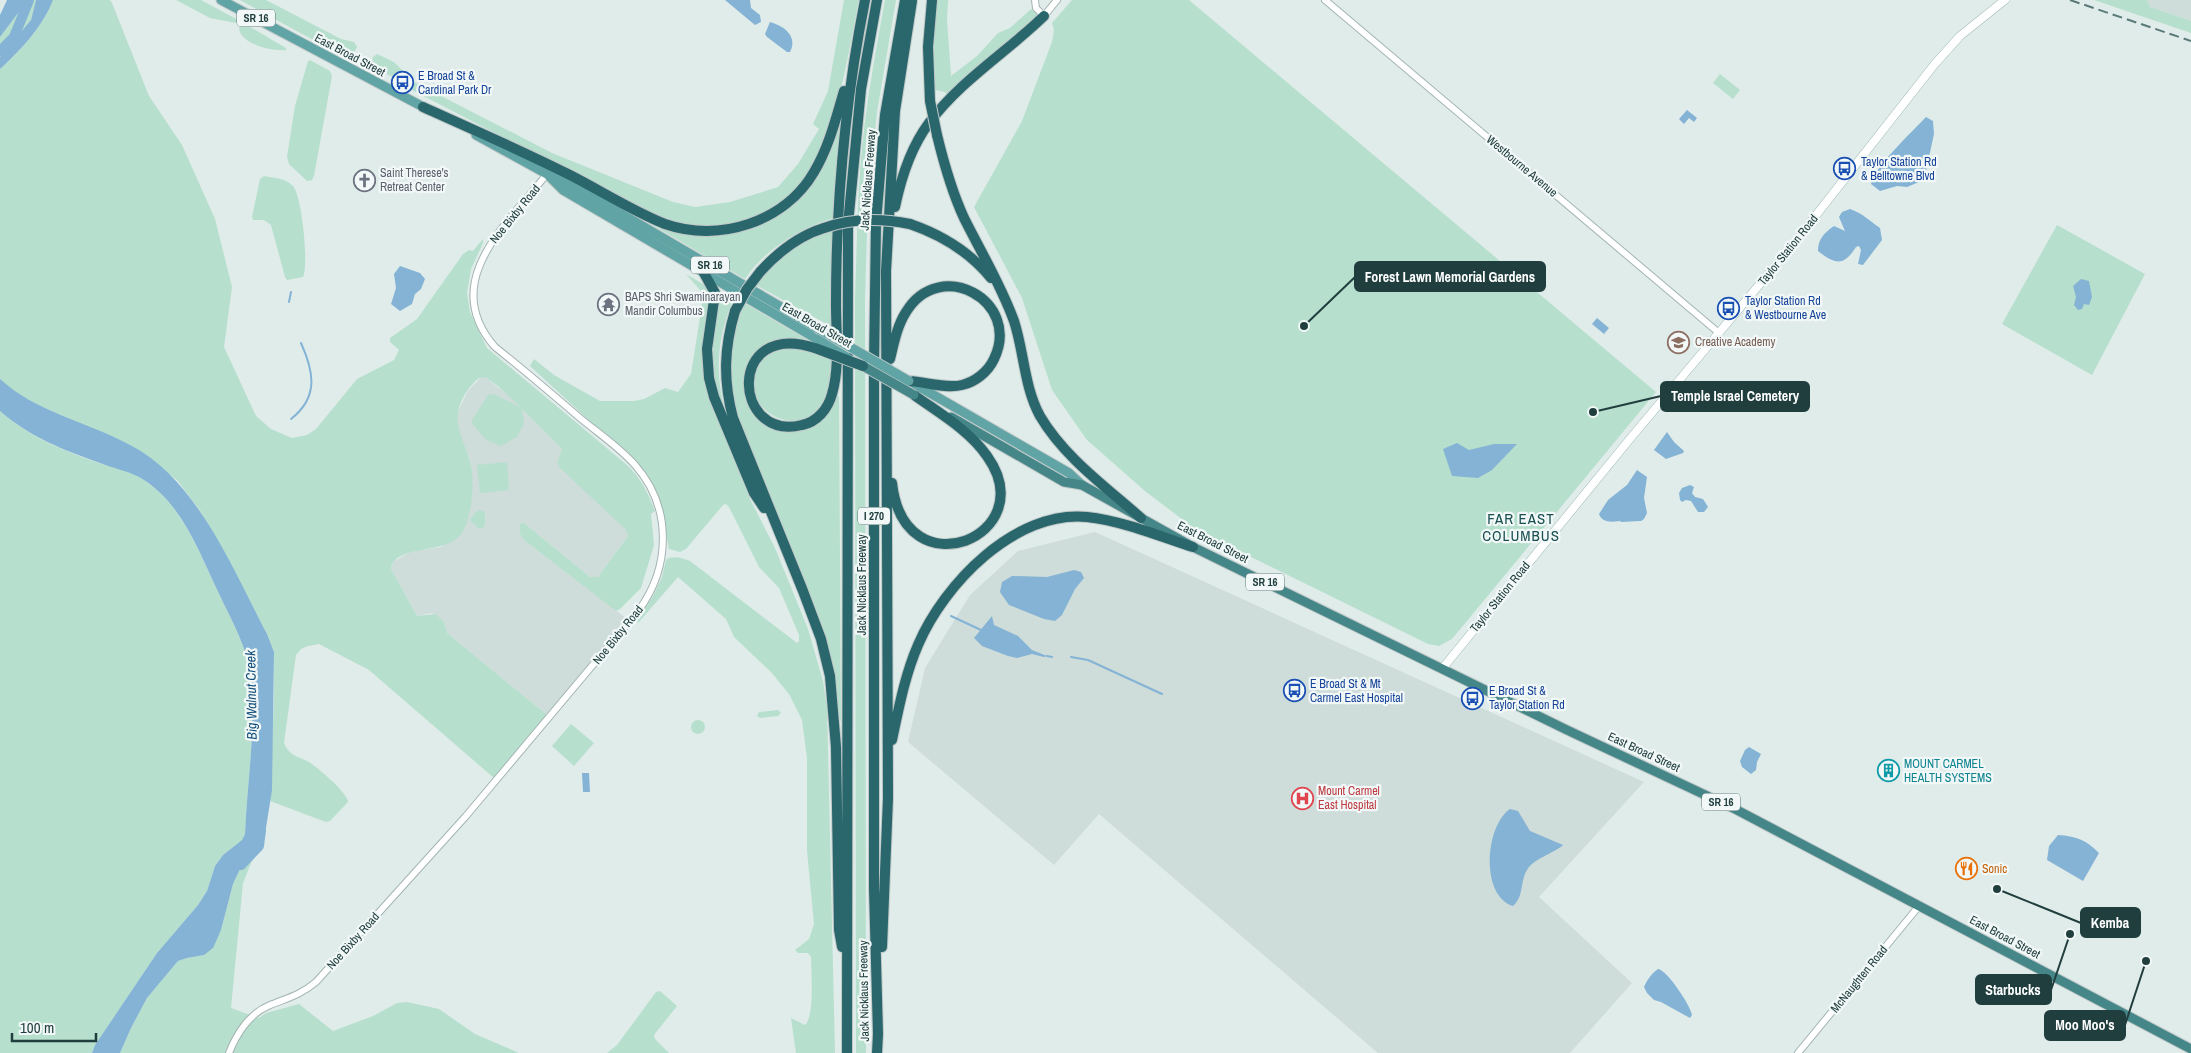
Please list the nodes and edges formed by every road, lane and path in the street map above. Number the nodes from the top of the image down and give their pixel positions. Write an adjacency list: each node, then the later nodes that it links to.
1 (221, 0): 13 (main road, East Broad Street / SR 16)
2 (865, 0): 12 (highway)
3 (877, 0): 32 (highway, Jack Nicklaus Freeway / I 270)
4 (905, 0): 33 (highway, Jack Nicklaus Freeway / I 270)
5 (912, 0): 15 (highway)
6 (932, 0): 17 (highway, bridge)
7 (1035, 0): 11 (street)
8 (1057, 0): 11 (street)
9 (1325, 0): 18 (street, Westbourne Avenue)
10 (2005, 0): 18 (main road, Taylor Station Road)
11 (1044, 16): 15 (highway)
12 (852, 66): 13 (highway); 19 (highway)
13 (423, 107): 14 (main road, East Broad Street / SR 16)
14 (547, 174): 16 (main road, East Broad Street / SR 16); 22 (main road, East Broad Street / SR 16, bridge); 35 (street, Noe Bixby Road)
15 (888, 238): 21 (highway)
16 (704, 273): 19 (main road, East Broad Street / SR 16); 27 (highway)
17 (1006, 302): 26 (highway); 27 (highway, bridge)
18 (1720, 333): 29 (main road, Taylor Station Road)
19 (816, 344): 20 (highway, bridge)
20 (863, 366): 23 (highway, East Broad Street / SR 16, bridge)
21 (886, 372): 22 (highway); 24 (highway)
22 (909, 381): 25 (main road, East Broad Street / SR 16)
23 (914, 395): 24 (highway); 25 (highway, East Broad Street / SR 16)
24 (887, 445): 30 (highway)
25 (1082, 486): 26 (highway, East Broad Street / SR 16)
26 (1141, 518): 28 (highway, East Broad Street / SR 16)
27 (778, 531): 32 (highway)
28 (1193, 547): 29 (highway, East Broad Street / SR 16); 30 (highway)
29 (1442, 669): 31 (highway, East Broad Street / SR 16)
30 (888, 758): 33 (highway)
31 (1919, 906): 34 (highway, East Broad Street / SR 16); 38 (street, McNaughten Road)
32 (847, 988): 36 (highway, Jack Nicklaus Freeway / I 270)
33 (878, 1034): 37 (highway, Jack Nicklaus Freeway / I 270)
34 (2191, 1049)
35 (229, 1053)
36 (847, 1053)
37 (877, 1053)
38 (1798, 1053)

